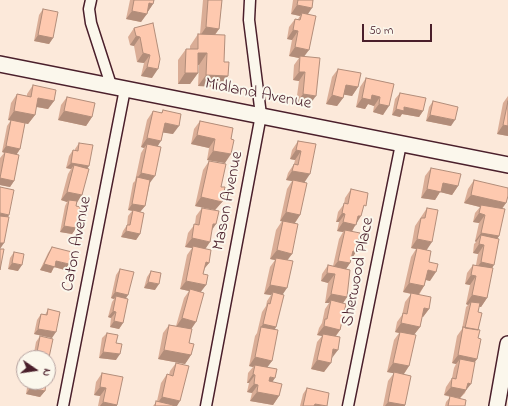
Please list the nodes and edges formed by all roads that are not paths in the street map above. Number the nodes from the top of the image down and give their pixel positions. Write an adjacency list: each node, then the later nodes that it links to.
1 (91, 0): 4 (street, Caton Avenue)
2 (250, 0): 5 (street, Mason Avenue)
3 (0, 64): 4 (main road, Midland Avenue)
4 (118, 87): 5 (main road, Midland Avenue); 9 (street, Caton Avenue)
5 (261, 115): 6 (main road, Midland Avenue); 10 (street, Mason Avenue)
6 (401, 144): 7 (main road, Midland Avenue); 11 (street, Sherwood Place)
7 (508, 165)
8 (508, 344): 12 (main road)
9 (63, 406)
10 (206, 406)
11 (348, 406)
12 (496, 406)

